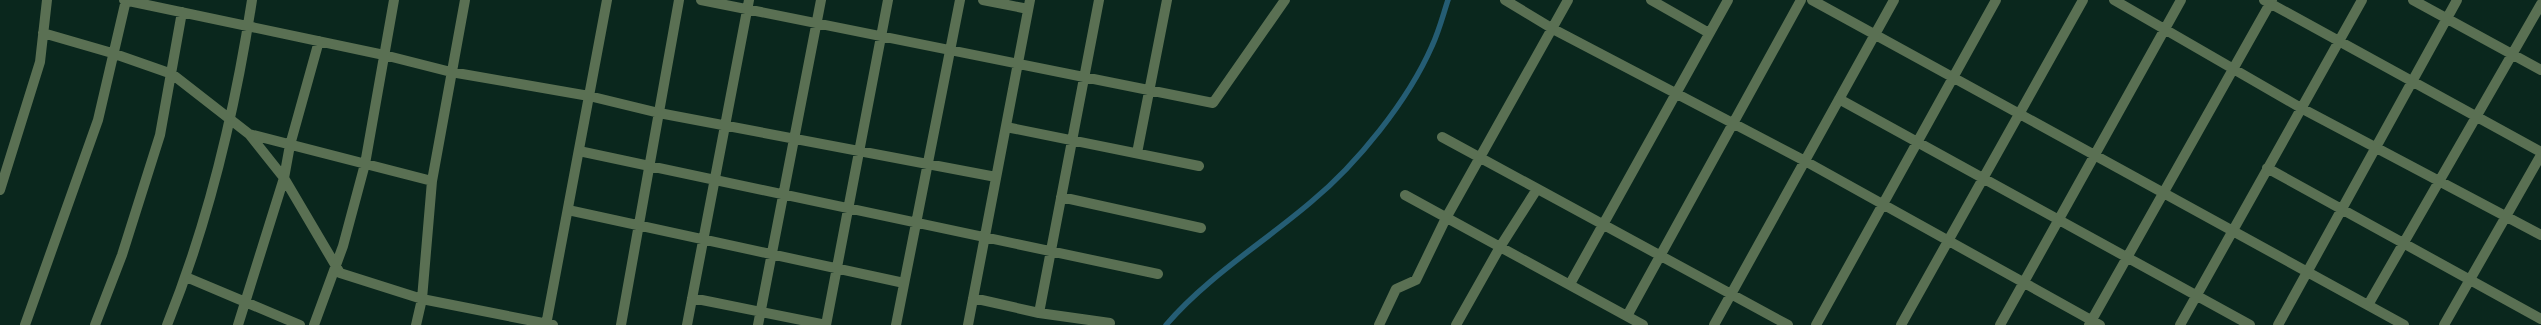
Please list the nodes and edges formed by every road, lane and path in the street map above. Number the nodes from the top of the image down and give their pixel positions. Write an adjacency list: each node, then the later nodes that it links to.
1 (47, 0): 40 (street)
2 (126, 0): 34 (street); 47 (street)
3 (252, 0): 37 (street)
4 (394, 0): 49 (street)
5 (465, 0): 53 (street)
6 (607, 0): 60 (street)
7 (679, 0): 63 (street)
8 (701, 0): 32 (street)
9 (821, 0): 36 (street)
10 (888, 0): 43 (street)
11 (960, 0): 46 (street)
12 (983, 0): 33 (street)
13 (1099, 0): 55 (street)
14 (1167, 0): 58 (street)
15 (1285, 0): 58 (street)
16 (1505, 0): 38 (street)
17 (1568, 0): 38 (street)
18 (1651, 0): 41 (street)
19 (1728, 0): 41 (street)
20 (1801, 0): 67 (street)
21 (1812, 0): 42 (street)
22 (1894, 0): 42 (street)
23 (1996, 0): 56 (street)
24 (2083, 0): 64 (street)
25 (2114, 0): 39 (street)
26 (2181, 0): 39 (street)
27 (2362, 0): 45 (street)
28 (2413, 0): 35 (street)
29 (2457, 0): 35 (street)
30 (2268, 1): 45 (street); 51 (street)
31 (2541, 4): 48 (street)
32 (748, 5): 36 (street); 68 (street)
33 (1029, 5): 50 (street)
34 (182, 12): 37 (street); 54 (street)
35 (2447, 18): 48 (street); 57 (street)
36 (816, 23): 43 (street); 72 (street)
37 (248, 26): 44 (street); 66 (street)
38 (1553, 29): 59 (street); 82 (street)
39 (2165, 29): 51 (street); 81 (street)
40 (43, 33): 47 (street); 96 (street)
41 (1709, 33): 59 (street)
42 (1875, 34): 56 (street); 61 (street)
43 (881, 36): 46 (street); 78 (street)
44 (319, 41): 49 (street); 75 (street)
45 (2339, 41): 57 (street); 62 (street)
46 (950, 50): 50 (street); 85 (street)
47 (112, 52): 54 (street); 146 (street)
48 (2512, 54): 52 (street); 65 (street)
49 (384, 55): 53 (street); 84 (street)
50 (1018, 64): 55 (street); 69 (street)
51 (2233, 69): 62 (street); 97 (street)
52 (2541, 70)
53 (451, 72): 60 (street); 94 (street)
54 (172, 74): 66 (street); 147 (street)
55 (1084, 77): 58 (street); 73 (street)
56 (1953, 77): 64 (street); 74 (street)
57 (2412, 81): 65 (street); 76 (street)
58 (1149, 90): 79 (street)
59 (1676, 94): 67 (street); 109 (street)
60 (589, 96): 63 (street); 77 (street)
61 (1839, 99): 74 (street); 83 (street)
62 (2302, 108): 76 (street); 88 (street)
63 (659, 113): 68 (street); 86 (street)
64 (2019, 114): 81 (street); 91 (street)
65 (2476, 116): 80 (street); 93 (street)
66 (230, 120): 70 (street); 127 (street)
67 (1733, 124): 83 (street); 121 (street)
68 (725, 126): 72 (street); 92 (street)
69 (1006, 127): 73 (street); 90 (street)
70 (249, 134): 75 (street); 89 (street)
71 (1442, 137): 82 (street)
72 (794, 139): 78 (street); 98 (street)
73 (1072, 140): 79 (street); 100 (street)
74 (1917, 142): 91 (street); 101 (street)
75 (290, 145): 84 (street); 89 (street)
76 (2376, 147): 93 (street); 103 (street)
77 (579, 151): 86 (street); 104 (street)
78 (859, 151): 85 (street); 102 (street)
79 (1137, 153): 87 (street)
80 (2541, 153): 105 (street)
81 (2094, 155): 97 (street); 107 (street)
82 (1480, 158): 95 (street); 106 (street)
83 (1805, 161): 101 (street); 132 (street)
84 (365, 164): 94 (street); 123 (street)
85 (927, 164): 90 (street); 108 (street)
86 (649, 166): 92 (street); 110 (street)
87 (1198, 166)
88 (2268, 168): 103 (street); 112 (street)
89 (284, 178): 123 (street); 137 (street)
90 (996, 178): 114 (street)
91 (1983, 178): 107 (street); 116 (street)
92 (715, 180): 98 (street); 115 (street)
93 (2439, 181): 105 (street); 117 (street)
94 (432, 182): 136 (street)
95 (1537, 189): 109 (street); 118 (street)
96 (0, 190)
97 (2164, 193): 112 (street); 122 (street)
98 (783, 194): 102 (street); 120 (street)
99 (1406, 195): 106 (street)
100 (1061, 197): 111 (street); 119 (street)
101 (1883, 204): 116 (street); 164 (street)
102 (848, 208): 108 (street); 124 (street)
103 (2342, 209): 117 (street); 125 (street)
104 (568, 210): 110 (street); 144 (street)
105 (2506, 217): 113 (street); 128 (street)
106 (1446, 218): 118 (street); 159 (street)
107 (2059, 220): 122 (street); 130 (street)
108 (916, 223): 114 (street); 129 (street)
109 (1603, 225): 121 (street); 131 (street)
110 (639, 226): 115 (street); 153 (street)
111 (1201, 228)
112 (2233, 231): 125 (street); 133 (street)
113 (2541, 235)
114 (985, 237): 119 (street); 135 (street)
115 (703, 240): 120 (street); 134 (street)
116 (1948, 240): 130 (street); 165 (street)
117 (2404, 244): 128 (street); 138 (street)
118 (1500, 247): 131 (street); 160 (street)
119 (1050, 252): 126 (street); 140 (street)
120 (772, 254): 124 (street); 139 (street)
121 (1660, 256): 132 (street); 141 (street)
122 (2127, 258): 133 (street); 145 (street)
123 (335, 266): 136 (street); 151 (street)
124 (836, 269): 129 (street); 156 (street)
125 (2307, 272): 138 (street); 169 (street)
126 (1158, 274)
127 (186, 277): 137 (street); 148 (street)
128 (2470, 280): 142 (street); 171 (street)
129 (904, 283): 157 (street)
130 (2024, 283): 145 (street); 166 (street)
131 (1570, 284): 141 (street)
132 (1731, 294): 162 (street); 163 (street)
133 (2196, 296): 167 (street); 168 (street)
134 (692, 298): 139 (street); 154 (street)
135 (973, 298): 140 (street); 158 (street)
136 (422, 299): 144 (street); 152 (street)
137 (246, 301): 149 (street); 150 (street)
138 (2368, 305): 170 (street)
139 (761, 312): 155 (street); 156 (street)
140 (1039, 313): 143 (street)
141 (1627, 316): 161 (street)
142 (2541, 321): 172 (street)
143 (1110, 323)
144 (549, 324)
145 (2094, 324)
146 (25, 325)
147 (95, 325)
148 (167, 325)
149 (238, 325)
150 (300, 325)
151 (314, 325)
152 (416, 325)
153 (621, 325)
154 (687, 325)
155 (758, 325)
156 (826, 325)
157 (896, 325)
158 (968, 325)
159 (1379, 325)
160 (1456, 325)
161 (1643, 325)
162 (1714, 325)
163 (1788, 325)
164 (1816, 325)
165 (1901, 325)
166 (2000, 325)
167 (2180, 325)
168 (2250, 325)
169 (2278, 325)
170 (2404, 325)
171 (2444, 325)
172 (2539, 325)

